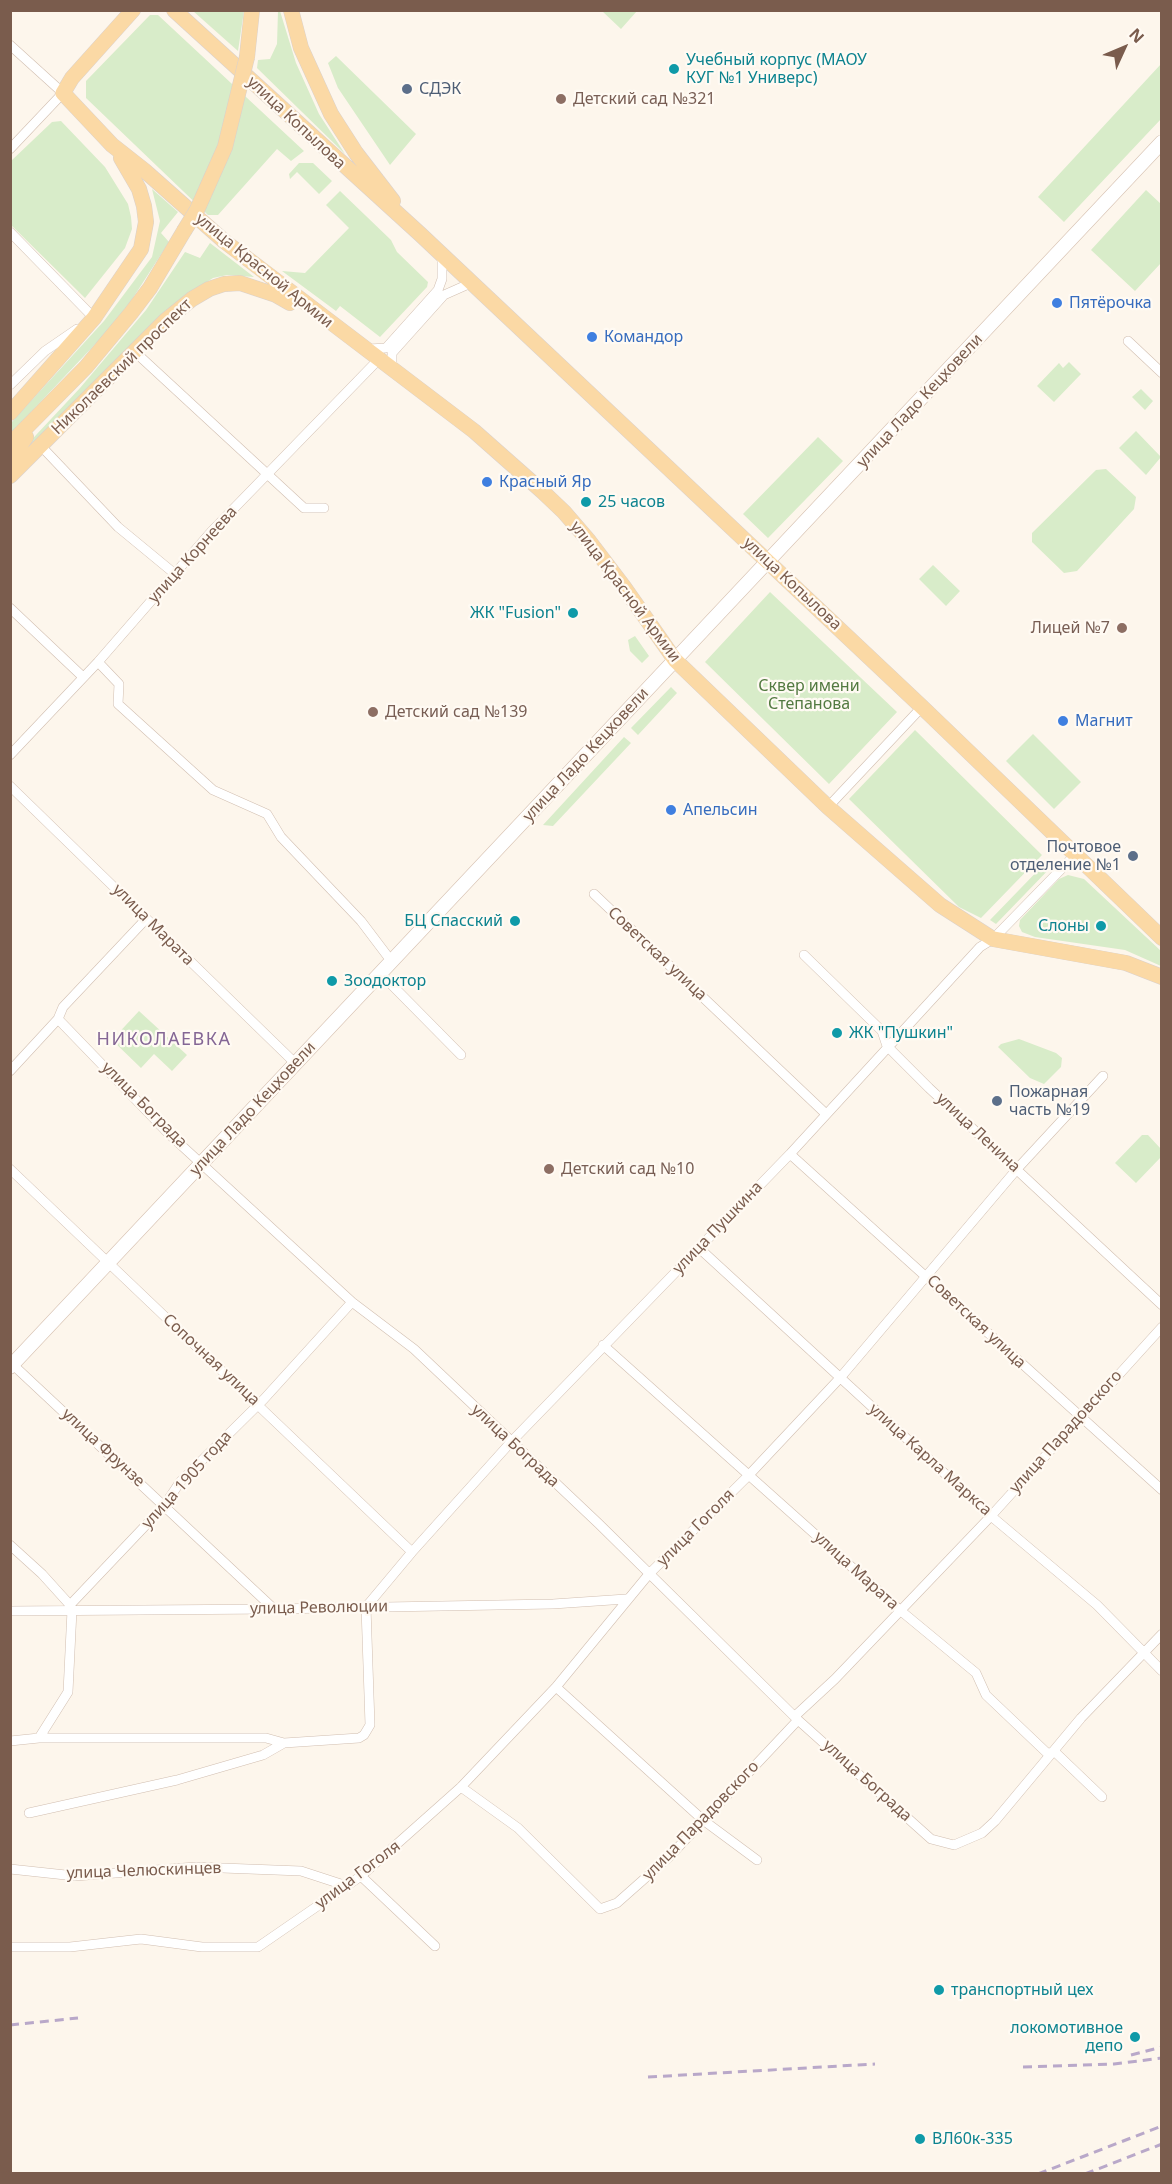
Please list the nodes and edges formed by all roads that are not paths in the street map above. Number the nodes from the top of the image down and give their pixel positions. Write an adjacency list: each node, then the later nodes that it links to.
1 (133, 10): 6 (main road)
2 (174, 10): 11 (main road, улица Копылова)
3 (252, 10): 24 (main road, Николаевский проспект, bridge)
4 (291, 10): 11 (main road, улица Копылова)
5 (10, 45): 6 (street, улица Красной Армии)
6 (63, 93): 8 (main road, улица Красной Армии); 9 (street)
7 (1161, 142): 31 (main road, улица Ладо Кецховели)
8 (112, 146): 14 (main road); 15 (main road, улица Красной Армии)
9 (10, 149)
10 (10, 232): 14 (street)
11 (420, 234): 12 (main road, улица Копылова)
12 (442, 255): 13 (main road, улица Копылова); 17 (street)
13 (471, 283): 20 (street); 31 (main road, улица Копылова)
14 (94, 318): 22 (street); 23 (main road)
15 (342, 334): 17 (main road, улица Красной Армии); 18 (main road, Николаевский проспект)
16 (1128, 341): 21 (street)
17 (363, 348): 19 (main road, улица Красной Армии)
18 (134, 351): 26 (main road, Николаевский проспект); 29 (street)
19 (379, 359): 20 (main road, улица Красной Армии); 29 (street, улица Корнеева)
20 (392, 369): 34 (main road, улица Красной Армии)
21 (1161, 373)
22 (10, 385)
23 (10, 413)
24 (37, 419): 25 (main road, Николаевский проспект); 27 (main road)
25 (10, 444)
26 (40, 445): 28 (main road, Николаевский проспект); 32 (street)
27 (10, 460)
28 (10, 476)
29 (266, 476): 30 (street); 32 (street, улица Корнеева)
30 (324, 508)
31 (769, 563): 34 (main road, улица Ладо Кецховели); 37 (main road, улица Копылова)
32 (175, 574): 35 (street, улица Корнеева)
33 (10, 608): 36 (street)
34 (675, 660): 40 (main road, улица Красной Армии); 47 (main road, улица Ладо Кецховели)
35 (98, 662): 36 (street, улица Корнеева); 47 (street)
36 (83, 677): 38 (street, улица Корнеева)
37 (922, 707): 40 (street); 41 (main road, улица Копылова)
38 (10, 755)
39 (10, 786): 43 (street, улица Марата)
40 (828, 807): 45 (main road, улица Красной Армии)
41 (1075, 855): 44 (main road, улица Копылова); 45 (street, улица Пушкина)
42 (594, 894): 56 (street, Советская улица)
43 (146, 920): 50 (street); 53 (street, улица Марата)
44 (1161, 938)
45 (993, 939): 49 (main road, улица Красной Армии); 51 (street, улица Пушкина)
46 (804, 955): 51 (street, улица Ленина)
47 (392, 962): 48 (main road, улица Ладо Кецховели)
48 (381, 974): 52 (street); 53 (main road, улица Ладо Кецховели)
49 (1161, 976)
50 (57, 1019): 54 (street); 58 (street, улица Бограда)
51 (887, 1046): 56 (street, улица Пушкина); 60 (street, улица Ленина)
52 (461, 1055)
53 (296, 1064): 58 (main road, улица Ладо Кецховели)
54 (10, 1071)
55 (1103, 1076): 60 (street, улица Гоголя)
56 (826, 1113): 57 (street, улица Пушкина)
57 (790, 1154): 61 (street, улица Пушкина); 63 (street, Советская улица)
58 (203, 1163): 62 (main road, улица Ладо Кецховели); 64 (street, улица Бограда)
59 (10, 1169): 62 (street, Сопочная улица)
60 (1017, 1169): 63 (street, улица Гоголя); 65 (street, улица Ленина)
61 (699, 1248): 67 (street, улица Пушкина); 69 (street, улица Карла Маркса)
62 (108, 1263): 68 (main road, улица Ладо Кецховели); 70 (street, Сопочная улица)
63 (927, 1277): 69 (street, улица Гоголя); 71 (street, Советская улица)
64 (352, 1302): 70 (street, улица 1905 года); 72 (street, улица Бограда)
65 (1161, 1305)
66 (1161, 1327): 71 (street, улица Парадовского)
67 (603, 1345): 72 (street, улица Пушкина); 73 (street, улица Марата)
68 (11, 1364): 75 (street, улица Фрунзе)
69 (840, 1378): 73 (street, улица Гоголя); 76 (street, улица Карла Маркса)
70 (258, 1404): 75 (street, улица 1905 года); 78 (street, Сопочная улица)
71 (1080, 1418): 74 (street, Советская улица); 76 (street, улица Парадовского)
72 (510, 1442): 78 (street, улица Пушкина); 79 (street, улица Бограда)
73 (748, 1476): 79 (street, улица Гоголя); 85 (street, улица Марата)
74 (1161, 1490)
75 (164, 1506): 81 (street, улица 1905 года); 83 (street, улица Фрунзе)
76 (991, 1516): 85 (street, улица Парадовского); 87 (street, улица Карла Маркса)
77 (10, 1545): 81 (street)
78 (412, 1552): 82 (street, улица Пушкина)
79 (649, 1574): 80 (street, улица Гоголя); 90 (street, улица Бограда)
80 (627, 1599): 82 (street, улица Революции); 89 (street, улица Гоголя)
81 (71, 1607): 83 (street, улица Революции); 84 (street, улица Революции); 91 (street)
82 (366, 1607): 83 (street, улица Революции); 93 (street)
83 (274, 1609)
84 (10, 1611)
85 (901, 1611): 90 (street, улица Парадовского); 94 (street, улица Марата)
86 (1161, 1634): 87 (street)
87 (1143, 1654): 88 (street, улица Карла Маркса); 94 (street)
88 (1161, 1671)
89 (556, 1687): 95 (street, улица Гоголя); 98 (street)
90 (796, 1718): 94 (street, улица Бограда); 98 (street, улица Парадовского)
91 (39, 1738): 92 (street); 93 (street)
92 (10, 1741)
93 (284, 1743): 97 (street)
94 (1055, 1752): 96 (street, улица Марата)
95 (461, 1787): 98 (street, улица Парадовского); 101 (street, улица Гоголя)
96 (1102, 1797)
97 (29, 1813)
98 (703, 1820): 99 (street)
99 (757, 1860)
100 (10, 1869): 102 (street, улица Челюскинцев)
101 (361, 1876): 102 (street, улица Гоголя); 103 (street)
102 (347, 1886): 104 (street, улица Гоголя)
103 (435, 1946)
104 (10, 1947)

